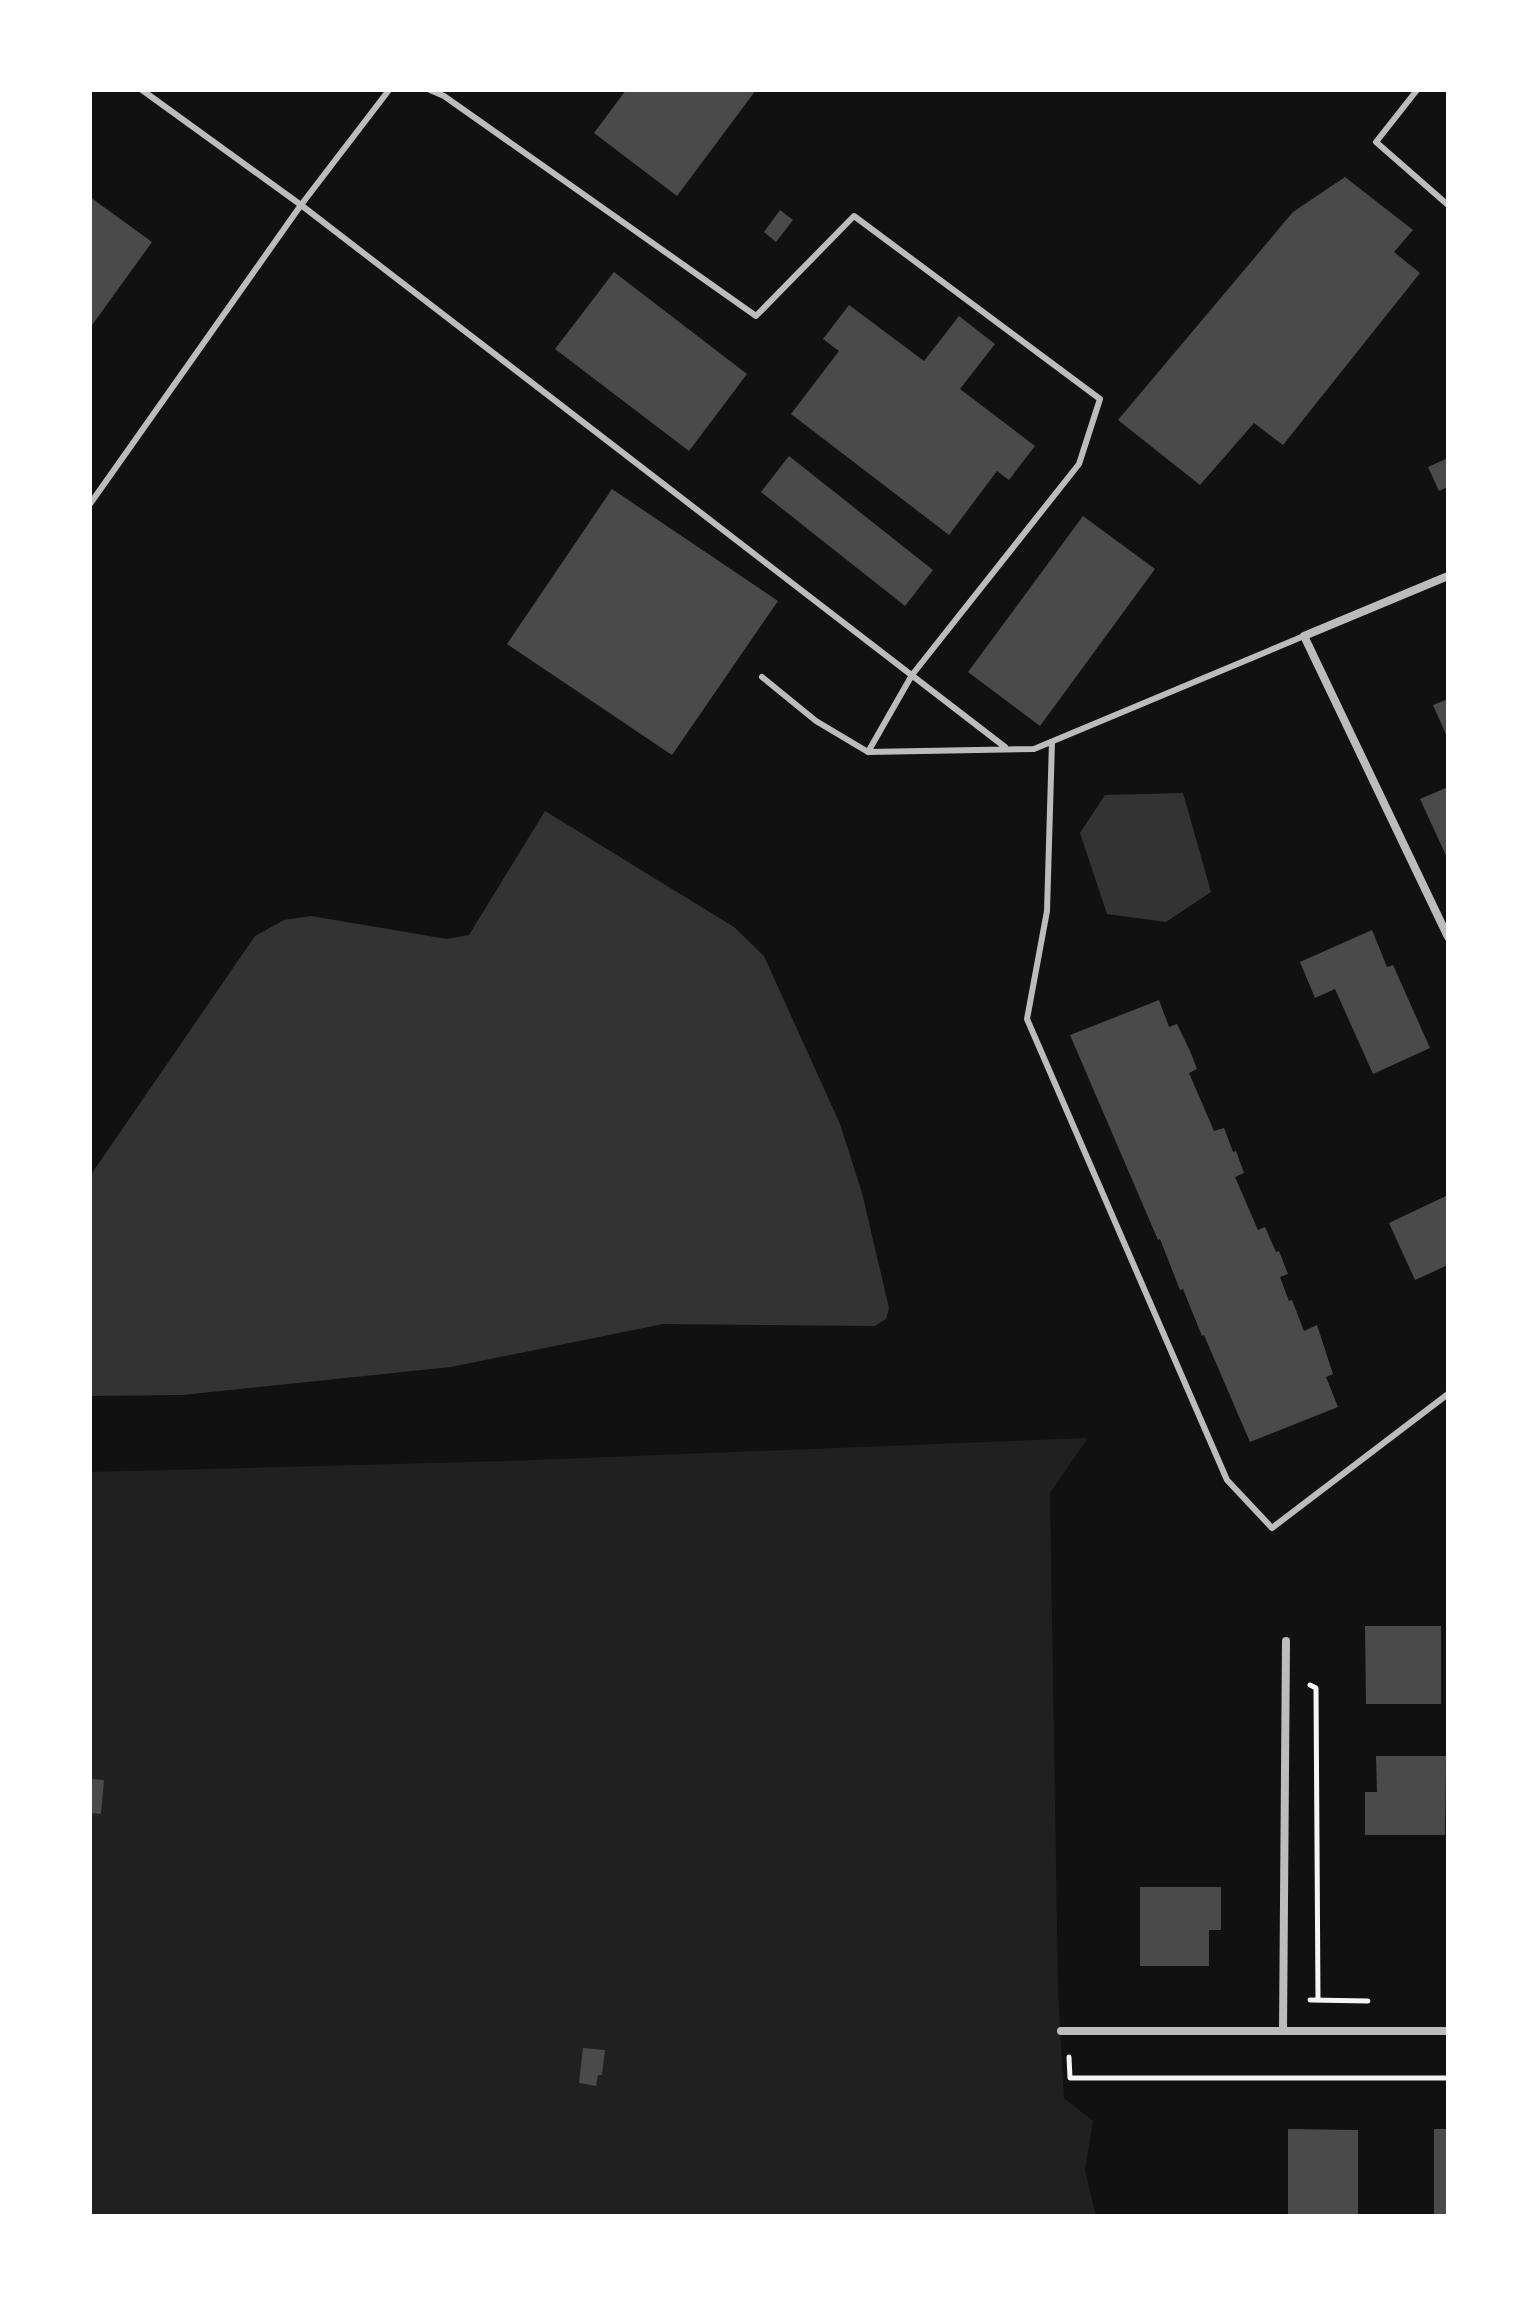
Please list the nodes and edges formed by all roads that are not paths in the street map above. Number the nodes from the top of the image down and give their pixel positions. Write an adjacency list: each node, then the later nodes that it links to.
1 (142, 90): 5 (lane)
2 (389, 90): 5 (lane)
3 (430, 90): 10 (lane)
4 (1417, 90): 6 (lane)
5 (301, 205): 7 (lane); 10 (lane)
6 (1448, 205)
7 (90, 504)
8 (1448, 576): 9 (street)
9 (1304, 636): 12 (lane); 15 (street)
10 (912, 675): 13 (lane); 14 (lane)
11 (762, 677): 14 (lane)
12 (1052, 742): 13 (lane); 16 (lane)
13 (1005, 747): 14 (lane)
14 (868, 752)
15 (1448, 937)
16 (1448, 1394)
17 (1286, 1641): 19 (street)
18 (1061, 2031): 19 (street)
19 (1283, 2031): 20 (street)
20 (1448, 2031)

